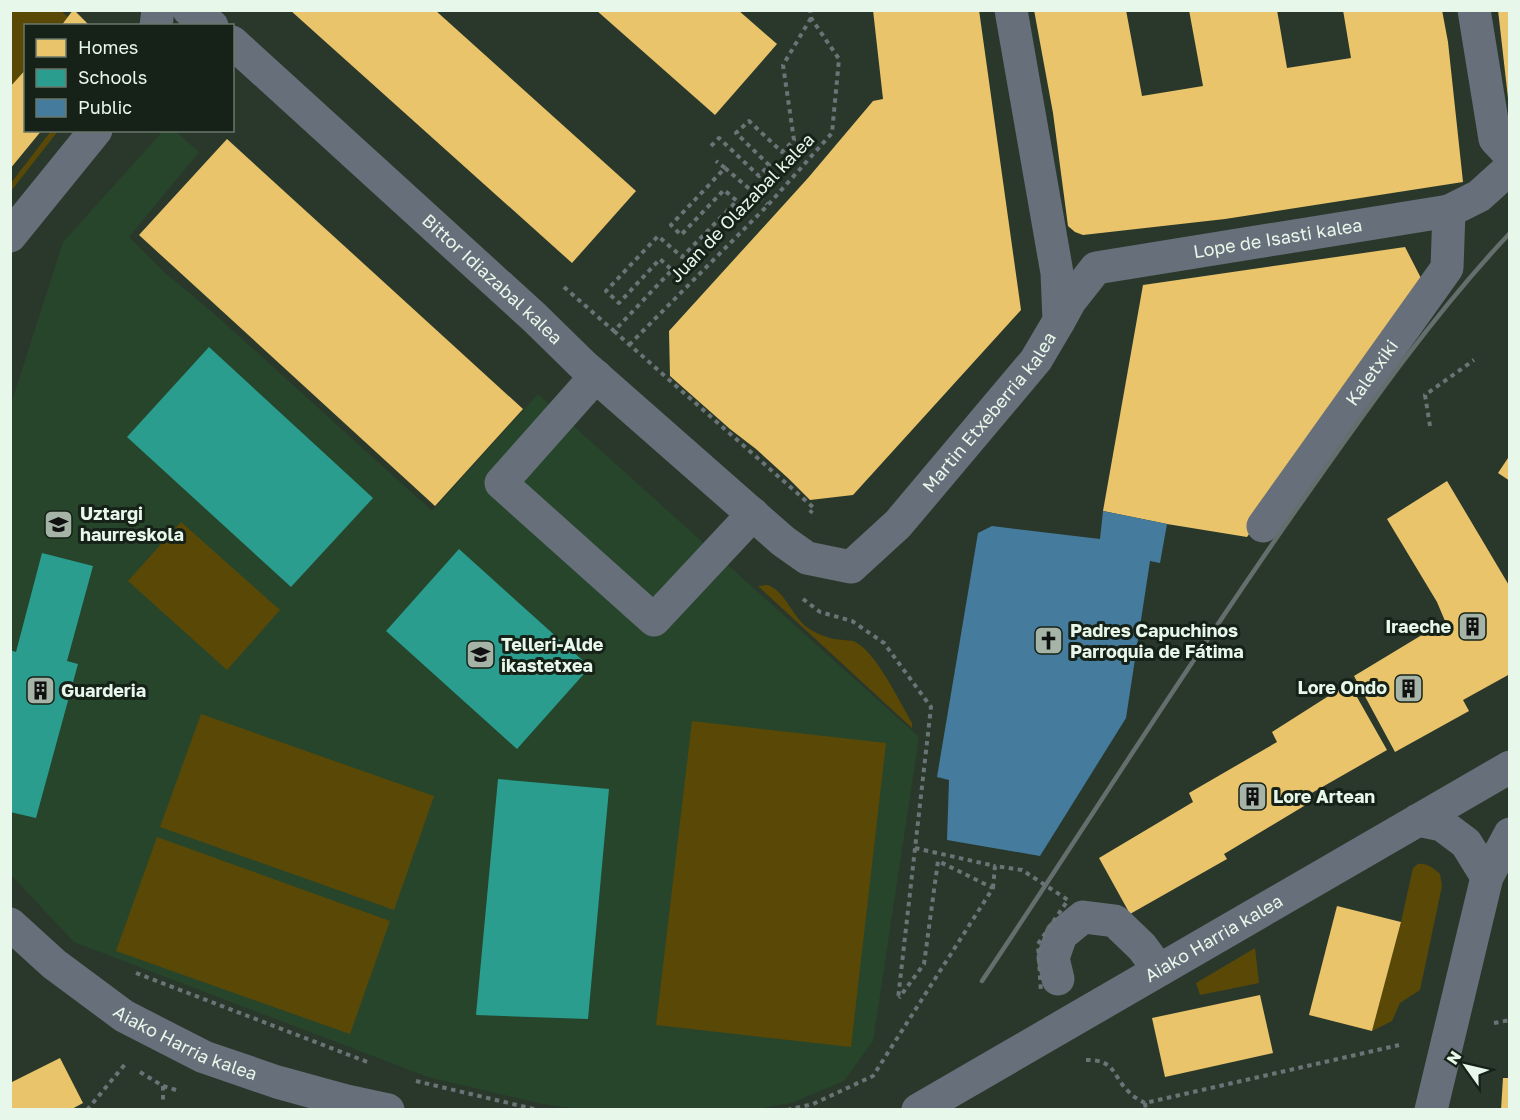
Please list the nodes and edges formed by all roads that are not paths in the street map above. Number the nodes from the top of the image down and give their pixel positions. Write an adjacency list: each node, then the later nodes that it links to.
1 (189, 10): 4 (street)
2 (1011, 10): 11 (street, Martin Etxeberria kalea)
3 (1474, 10): 7 (street)
4 (210, 24)
5 (234, 44): 12 (street, Bittor Idiazabal kalea)
6 (94, 132): 10 (street)
7 (1509, 155)
8 (1509, 168): 9 (street, Lope de Isasti kalea)
9 (1449, 211): 11 (street, Lope de Isasti kalea); 14 (street, Kaletxiki)
10 (10, 236)
11 (1059, 321): 13 (street, Martin Etxeberria kalea)
12 (596, 376): 13 (street, Bittor Idiazabal kalea); 13 (street)
13 (753, 514)
14 (1263, 526)
15 (1509, 767): 16 (street, Aiako Harria kalea)
16 (1418, 820): 18 (street); 20 (street, Aiako Harria kalea)
17 (1509, 834): 18 (street)
18 (1487, 877): 25 (street)
19 (10, 924): 22 (street, Aiako Harria kalea)
20 (1159, 970): 21 (street); 24 (street, Aiako Harria kalea)
21 (1049, 986)
22 (345, 1105): 23 (street, Aiako Harria kalea)
23 (388, 1110)
24 (918, 1110)
25 (1431, 1110)

